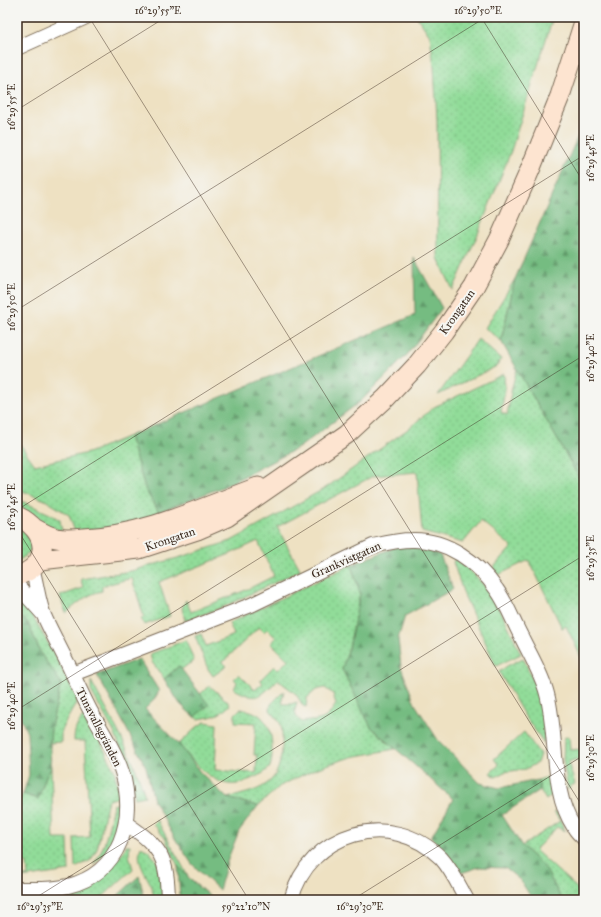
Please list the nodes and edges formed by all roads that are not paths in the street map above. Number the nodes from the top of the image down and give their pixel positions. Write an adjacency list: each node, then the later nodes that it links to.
1 (86, 17): 3 (street)
2 (584, 22): 5 (street, Krongatan)
3 (17, 48)
4 (584, 52): 5 (street, Krongatan)
5 (560, 96): 6 (street, Krongatan)
6 (285, 476): 8 (street, Krongatan); 9 (street, Krongatan)
7 (17, 516): 8 (street, Krongatan)
8 (34, 528): 9 (street)
9 (30, 568): 11 (street, Tunavallsgränden)
10 (17, 585): 11 (street, Tunavallsgränden)
11 (44, 616): 12 (street, Tunavallsgränden)
12 (73, 674): 13 (street, Tunavallsgränden); 14 (street, Grankvistgatan)
13 (126, 824): 15 (street, Tunavallsgränden); 16 (street)
14 (584, 839)
15 (17, 889)
16 (168, 900)
17 (291, 900): 18 (street)
18 (466, 900)

